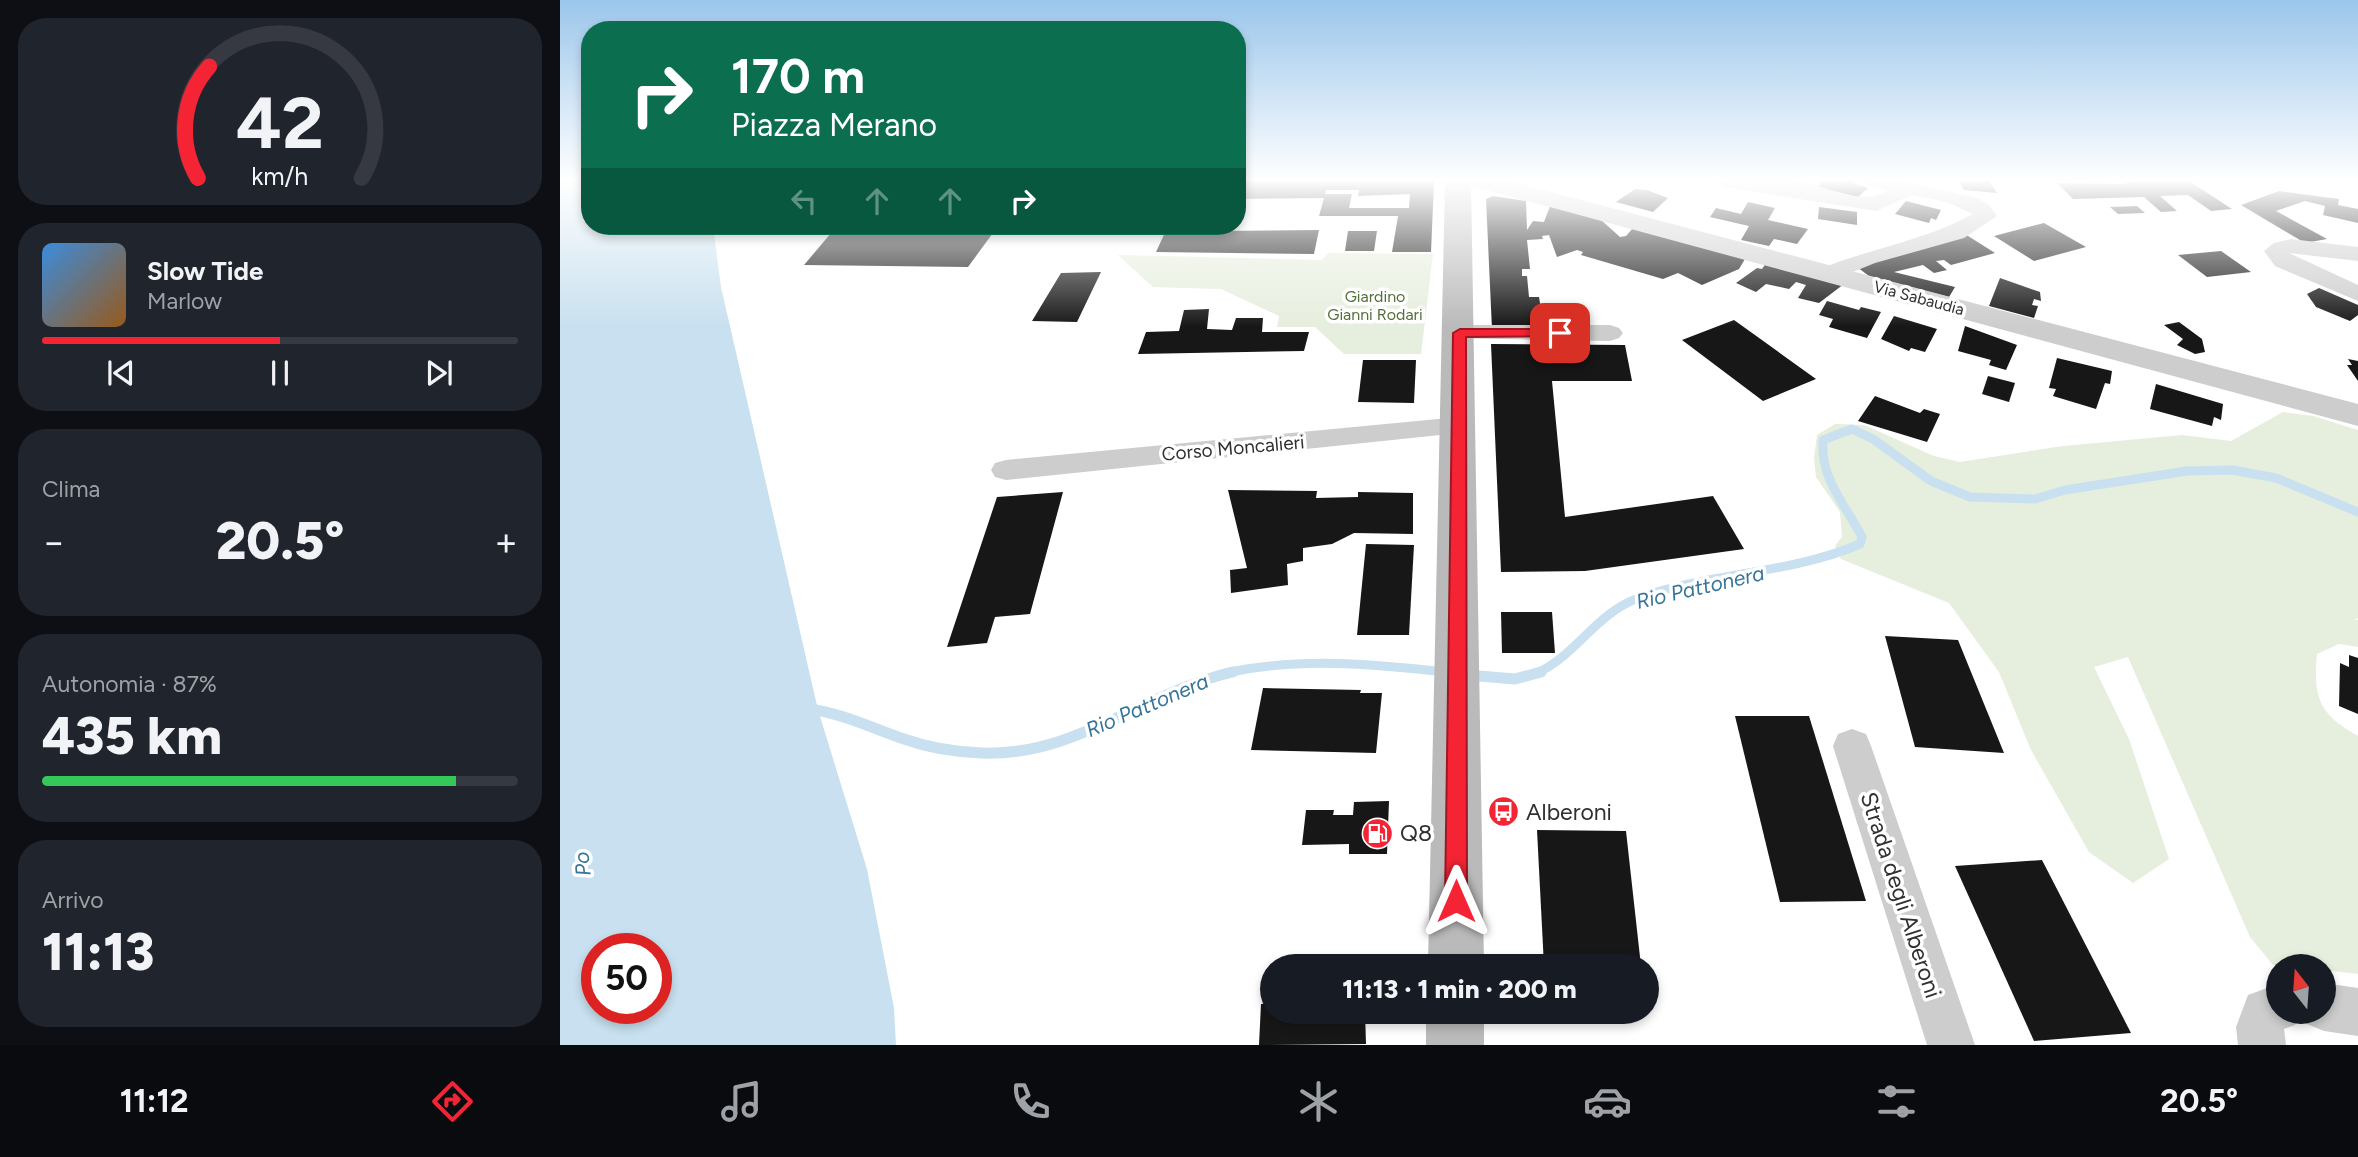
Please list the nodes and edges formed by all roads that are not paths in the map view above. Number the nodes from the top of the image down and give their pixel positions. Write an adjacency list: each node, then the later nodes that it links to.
1 (1459, 230): 7 (main road)
2 (1666, 230): 5 (street, Via Sabaudia)
3 (1962, 230): 5 (street)
4 (2358, 254): 6 (street)
5 (1830, 273): 9 (street, Via Sabaudia)
6 (2358, 293)
7 (1460, 333): 8 (street); 10 (main road)
8 (1610, 333)
9 (2358, 415)
10 (1459, 426): 11 (street, Corso Moncalieri); 13 (main road)
11 (1006, 470)
12 (1852, 746): 19 (street, Strada degli Alberoni)
13 (1455, 954)
14 (2336, 1009): 16 (street)
15 (2266, 1012): 20 (street)
16 (2358, 1012)
17 (1455, 1024): 18 (main road)
18 (1455, 1045)
19 (1951, 1045)
20 (2262, 1045)

